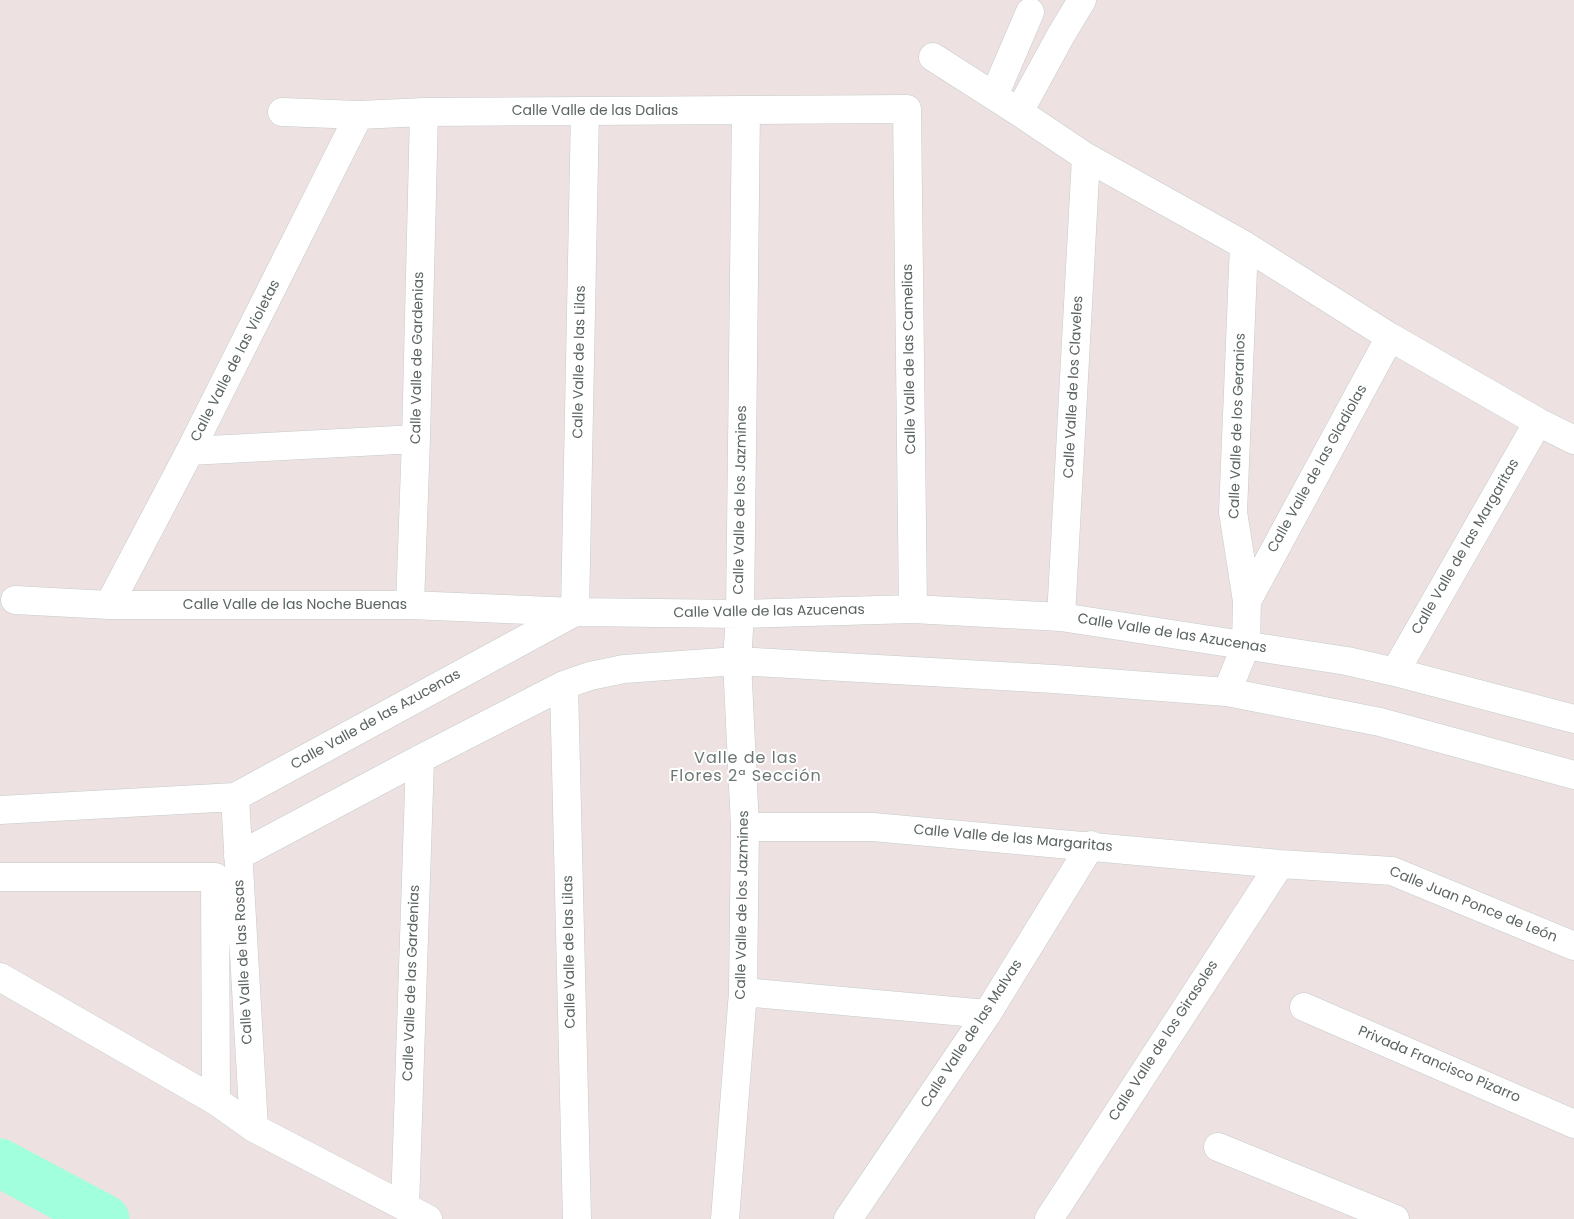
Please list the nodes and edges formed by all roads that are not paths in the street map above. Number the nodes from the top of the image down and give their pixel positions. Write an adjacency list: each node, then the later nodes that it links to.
1 (1082, 0): 3 (street)
2 (1022, 6): 3 (street); 5 (street)
3 (1061, 35): 11 (street)
4 (933, 57): 5 (street)
5 (994, 96): 11 (street)
6 (746, 110): 7 (street, Calle Valle de las Dalias); 8 (street, Calle Valle de las Dalias); 26 (street, Calle Valle de los Jazmines)
7 (907, 110): 24 (street, Calle Valle de las Camelias)
8 (585, 111): 10 (street, Calle Valle de las Dalias); 25 (street, Calle Valle de las Lilas)
9 (282, 112): 12 (street, Calle Valle de las Dalias)
10 (424, 112): 12 (street, Calle Valle de las Dalias); 17 (street, Calle Valle de Gardenias)
11 (1019, 112): 13 (street)
12 (359, 115): 19 (street, Calle Valle de las Violetas)
13 (1086, 157): 14 (street); 27 (street, Calle Valle de los Claveles)
14 (1244, 244): 15 (street); 21 (street, Calle Valle de los Geranios)
15 (1390, 337): 16 (street); 21 (street, Calle Valle de las Gladiolas)
16 (1538, 422): 18 (street); 30 (street, Calle Valle de las Margaritas)
17 (416, 439): 19 (street); 23 (street, Calle Valle de Gardenias)
18 (1574, 440)
19 (190, 451): 22 (street, Calle Valle de las Violetas)
20 (15, 600): 22 (street, Calle Valle de las Noche Buenas)
21 (1246, 600): 28 (street, Calle Valle de los Geranios)
22 (109, 605): 23 (street, Calle Valle de las Noche Buenas)
23 (410, 605): 25 (street, Calle Valle de las Noche Buenas)
24 (913, 609): 26 (street, Calle Valle de las Azucenas); 27 (street, Calle Valle de las Azucenas)
25 (575, 612): 26 (street, Calle Valle de las Azucenas); 36 (street, Calle Valle de las Azucenas)
26 (740, 614): 29 (street, Calle Valle de los Jazmines)
27 (1061, 617): 28 (street, Calle Valle de las Azucenas)
28 (1246, 645): 30 (street, Calle Valle de las Azucenas); 32 (street, Calle Valle de los Geranios)
29 (737, 661): 31 (street); 32 (street); 38 (street, Calle Valle de los Jazmines)
30 (1395, 672): 33 (street, Calle Valle de las Azucenas)
31 (564, 685): 34 (street); 53 (street, Calle Valle de las Lilas)
32 (1227, 692): 35 (street)
33 (1574, 719)
34 (420, 759): 40 (street); 52 (street, Calle Valle de las Gardenias)
35 (1574, 775)
36 (236, 797): 37 (street, Calle Valle de las Azucenas); 40 (street, Calle Valle de las Rosas)
37 (0, 810)
38 (745, 827): 39 (street, Calle Valle de las Margaritas); 45 (street, Calle Valle de los Jazmines)
39 (1091, 845): 41 (street, Calle Valle de las Margaritas); 47 (street, Calle Valle de las Malvas)
40 (238, 856): 50 (street, Calle Valle de las Rosas)
41 (1280, 864): 43 (street, Calle Juan Ponce de León); 56 (street, Calle Valle de los Girasoles)
42 (0, 877): 48 (street)
43 (1574, 946)
44 (0, 977): 48 (street)
45 (743, 992): 47 (street); 54 (street, Calle Valle de los Jazmines)
46 (1304, 1007): 49 (street, Privada Francisco Pizarro)
47 (987, 1014): 55 (street, Calle Valle de las Malvas)
48 (216, 1101): 50 (street)
49 (1574, 1124)
50 (254, 1128): 52 (street)
51 (1218, 1147): 57 (street)
52 (417, 1213)
53 (577, 1219)
54 (726, 1219)
55 (848, 1219)
56 (1048, 1219)
57 (1394, 1219)

